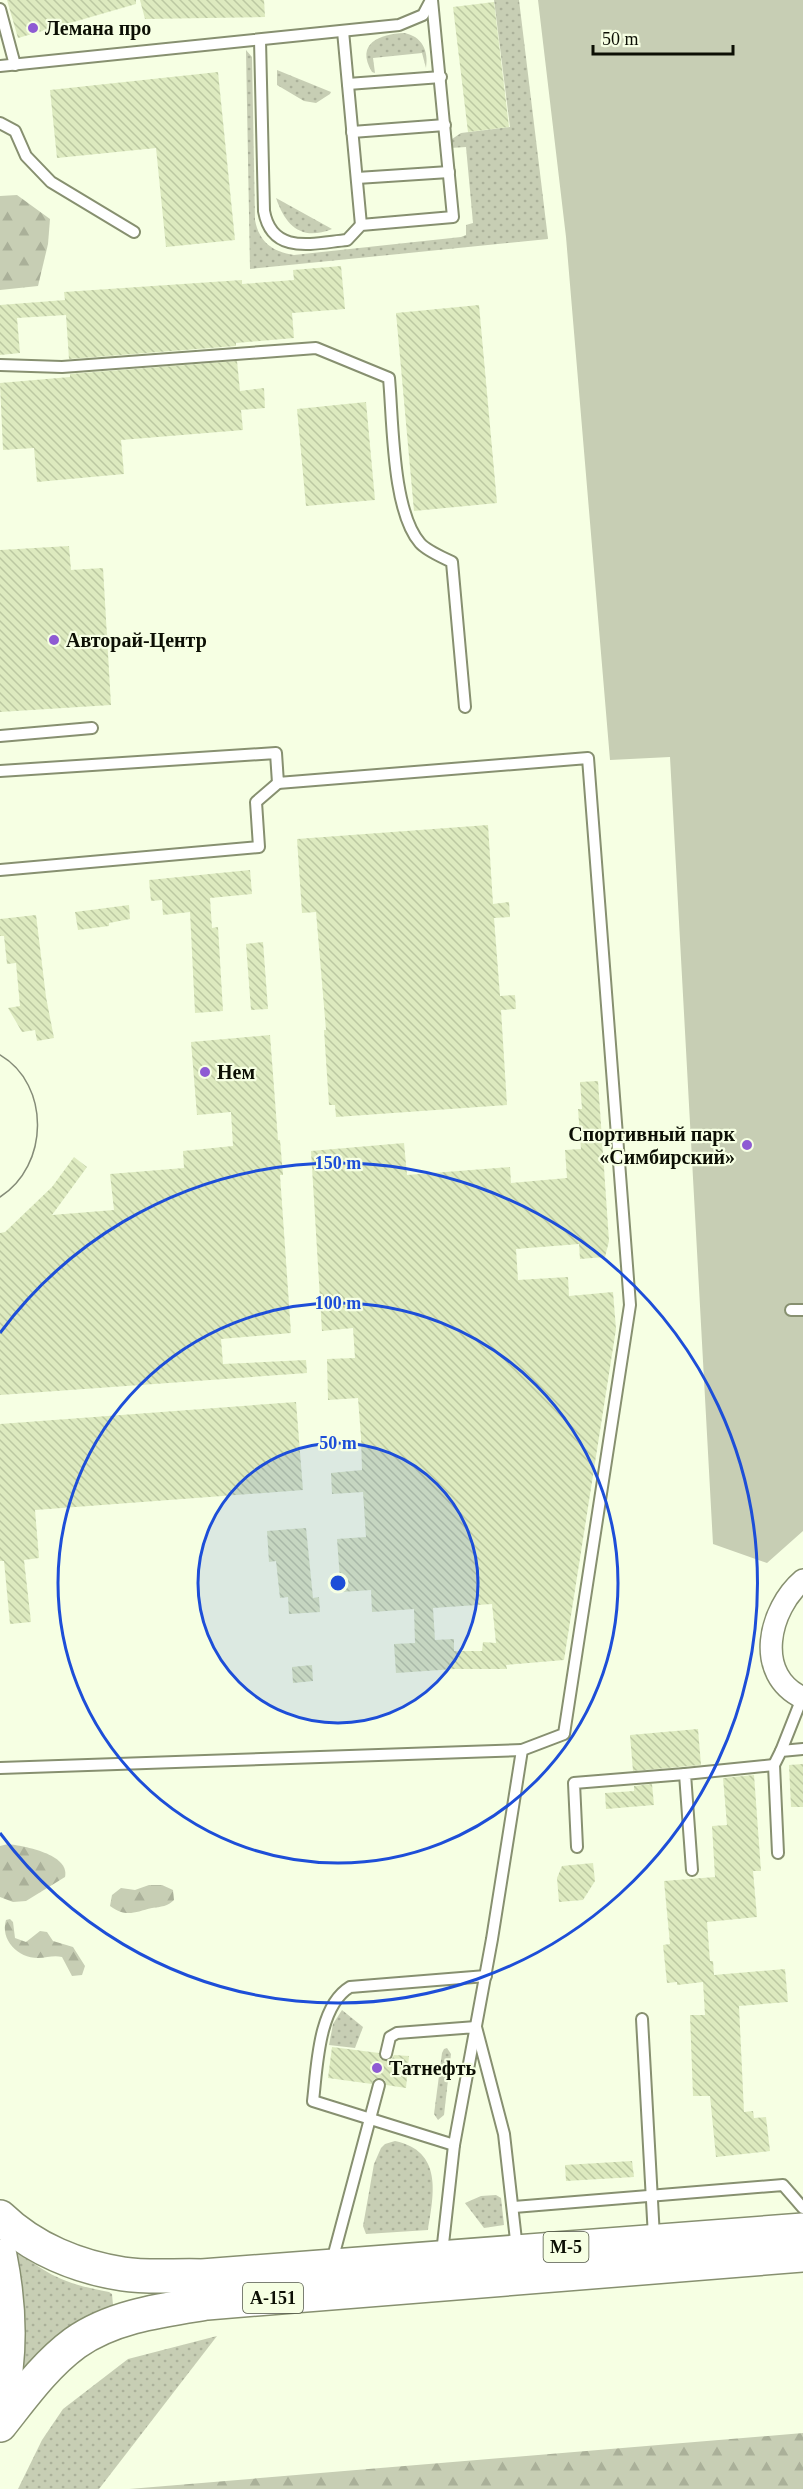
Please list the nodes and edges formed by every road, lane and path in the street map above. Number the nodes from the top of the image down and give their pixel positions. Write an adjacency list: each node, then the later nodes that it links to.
1 (431, 0): 3 (lane); 7 (lane)
2 (0, 9): 5 (lane)
3 (343, 31): 4 (lane); 8 (lane)
4 (260, 40): 5 (lane); 14 (lane)
5 (15, 65): 6 (lane)
6 (0, 66)
7 (441, 77): 8 (lane); 10 (lane)
8 (348, 84): 11 (lane)
9 (0, 123): 15 (lane)
10 (445, 125): 11 (lane); 12 (lane)
11 (352, 132): 13 (lane)
12 (448, 172): 13 (lane); 14 (lane)
13 (357, 178): 14 (lane)
14 (361, 225)
15 (134, 232)
16 (0, 365): 17 (lane)
17 (465, 707)
18 (92, 728): 19 (lane)
19 (0, 736)
20 (0, 771): 21 (lane)
21 (278, 783): 22 (lane); 26 (lane)
22 (0, 870)
23 (803, 1580): 24 (street)
24 (803, 1698): 27 (lane)
25 (803, 1749): 27 (lane)
26 (522, 1750): 29 (lane); 34 (lane)
27 (781, 1751): 28 (lane)
28 (774, 1765): 30 (lane); 32 (lane)
29 (0, 1768)
30 (686, 1774): 31 (lane); 33 (lane)
31 (577, 1847)
32 (778, 1853)
33 (692, 1870)
34 (486, 1977): 36 (lane); 39 (lane)
35 (642, 2019): 41 (lane)
36 (476, 2027): 37 (lane); 40 (lane); 42 (lane)
37 (387, 2054)
38 (379, 2085): 39 (lane)
39 (371, 2120): 40 (lane); 51 (lane)
40 (454, 2145): 50 (lane)
41 (651, 2198): 42 (lane); 43 (lane); 46 (lane)
42 (514, 2207): 47 (lane)
43 (803, 2208)
44 (0, 2217): 51 (highway, А-151)
45 (803, 2230): 46 (highway, М-5)
46 (654, 2240): 47 (highway, М-5)
47 (518, 2251): 50 (highway, М-5)
48 (803, 2255): 52 (highway, М-5)
49 (0, 2256): 53 (highway)
50 (441, 2257): 51 (highway, М-5)
51 (330, 2267)
52 (590, 2272): 54 (highway, А-151)
53 (0, 2403)
54 (0, 2425)

